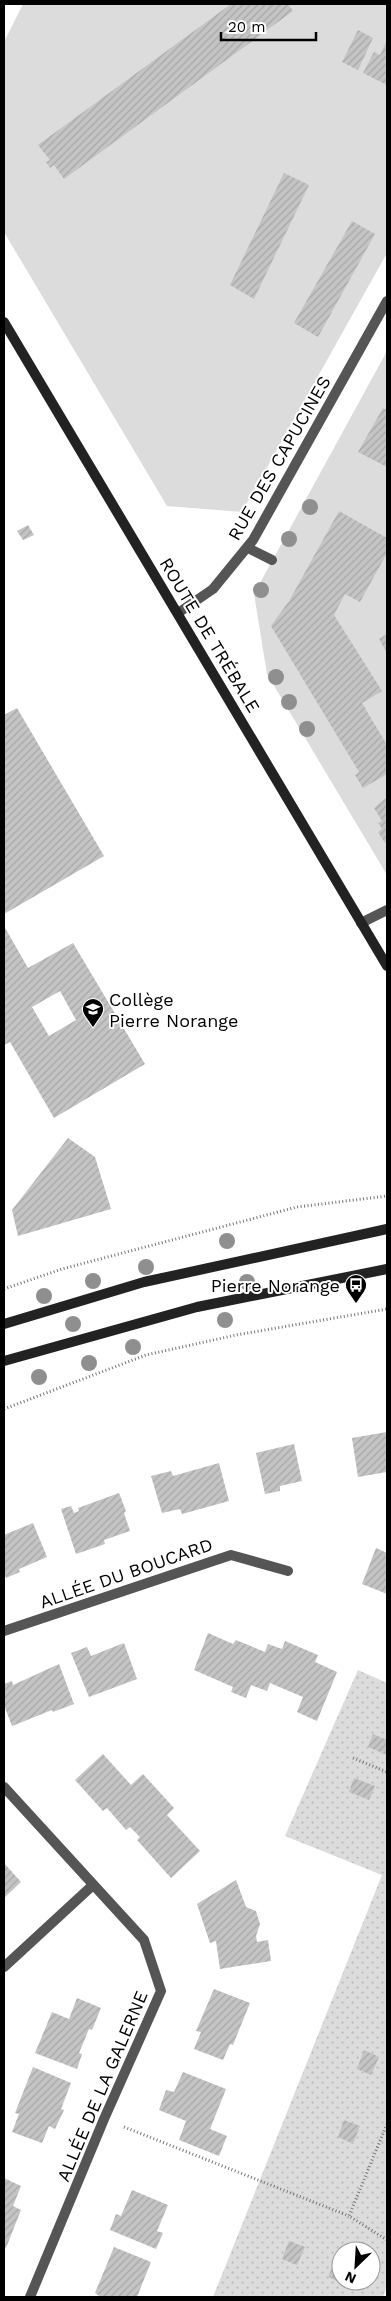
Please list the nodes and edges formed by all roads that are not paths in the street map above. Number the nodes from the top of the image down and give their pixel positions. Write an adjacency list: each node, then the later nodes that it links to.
1 (387, 301): 3 (street, RUE DES CAPUCINES)
2 (4, 322): 5 (street, ROUTE DE TRÉBALE)
3 (248, 548): 4 (street); 5 (street, RUE DES CAPUCINES)
4 (272, 560)
5 (178, 613): 7 (street, ROUTE DE TRÉBALE)
6 (387, 910): 7 (street)
7 (361, 923): 8 (street, ROUTE DE TRÉBALE)
8 (387, 966)
9 (387, 1229): 11 (street)
10 (387, 1269): 12 (street)
11 (4, 1324)
12 (4, 1361)
13 (288, 1571): 14 (street, ALLÉE DU BOUCARD)
14 (4, 1632)
15 (4, 1787): 16 (street, ALLÉE DE LA GALERNE)
16 (93, 1885): 17 (street); 18 (street, ALLÉE DE LA GALERNE)
17 (4, 1967)
18 (30, 2297)

